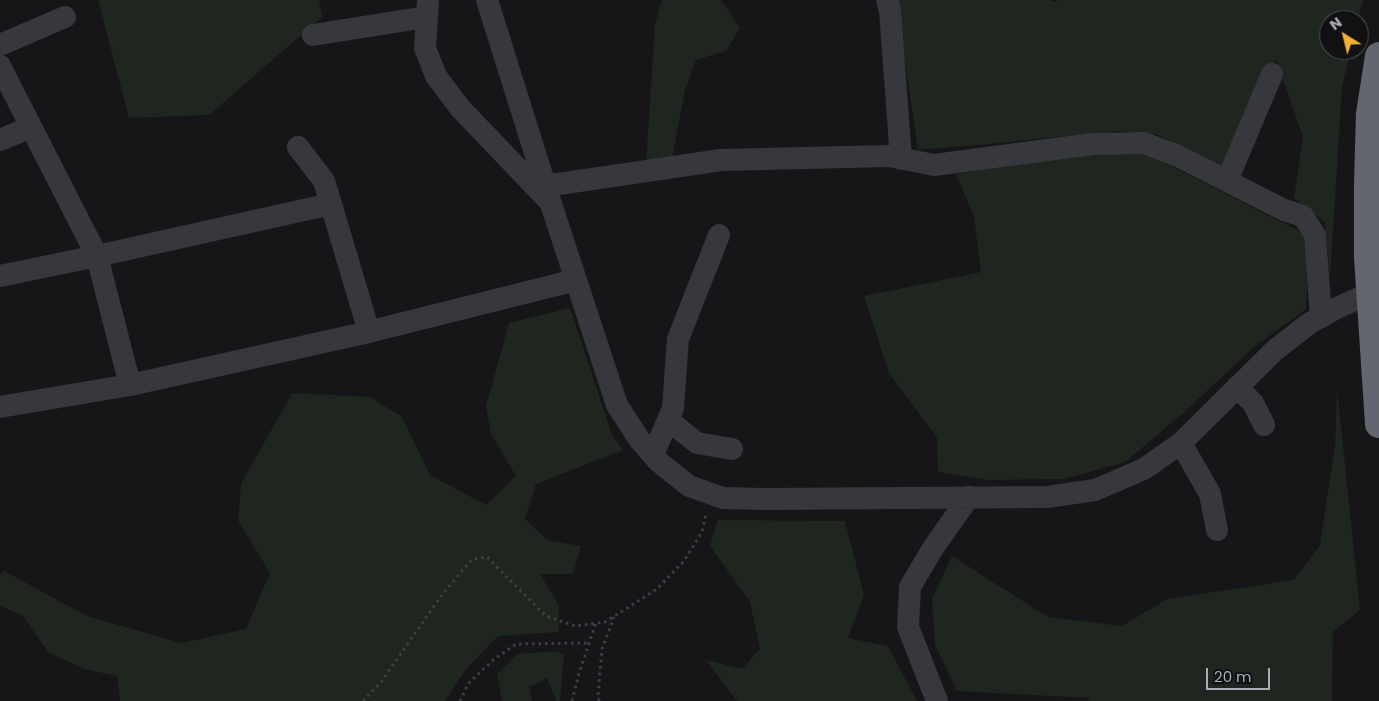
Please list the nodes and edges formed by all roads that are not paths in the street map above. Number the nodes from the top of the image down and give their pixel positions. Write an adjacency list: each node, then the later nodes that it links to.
1 (487, 0): 15 (street)
2 (887, 0): 13 (street)
3 (427, 9): 5 (street); 15 (street)
4 (65, 17): 6 (street)
5 (313, 35)
6 (0, 45)
7 (1379, 56): 21 (highway)
8 (0, 66): 10 (street)
9 (1272, 74): 14 (street)
10 (31, 126): 11 (street); 18 (street)
11 (0, 140)
12 (298, 147): 16 (street)
13 (901, 159): 14 (street); 15 (street)
14 (1227, 181): 22 (street)
15 (548, 195): 20 (street)
16 (331, 204): 18 (street); 23 (street)
17 (720, 235): 27 (street)
18 (97, 256): 19 (street); 24 (street)
19 (0, 276)
20 (576, 280): 23 (street); 32 (street)
21 (1375, 291): 22 (street); 28 (highway)
22 (1321, 317): 25 (street)
23 (369, 332): 24 (street)
24 (130, 385): 26 (street)
25 (1237, 387): 29 (street); 30 (street)
26 (0, 407)
27 (668, 420): 31 (street); 32 (street)
28 (1379, 424)
29 (1264, 426)
30 (1180, 443): 33 (street); 34 (street)
31 (732, 449)
32 (653, 455): 33 (street)
33 (969, 497): 35 (street)
34 (1217, 530)
35 (937, 701)

